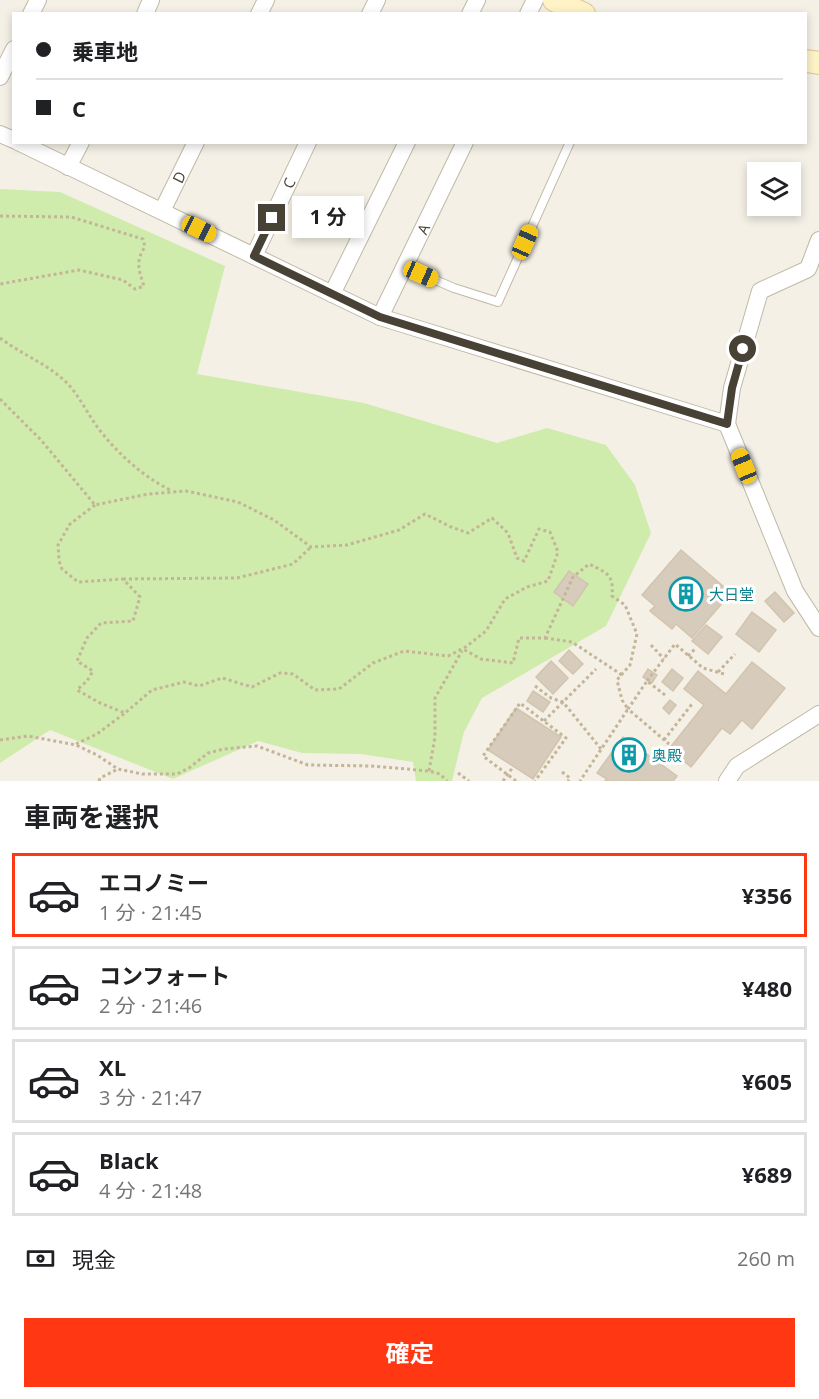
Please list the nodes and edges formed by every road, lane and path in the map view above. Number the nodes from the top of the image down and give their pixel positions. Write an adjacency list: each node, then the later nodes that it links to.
1 (554, 0): 2 (street)
2 (580, 12)
3 (12, 53): 4 (street)
4 (0, 77)
5 (22, 144): 12 (street)
6 (80, 144): 12 (street)
7 (195, 144): 13 (street, D)
8 (307, 144): 16 (street, C)
9 (406, 144): 19 (street)
10 (464, 144): 17 (street, A)
11 (569, 144): 17 (lane)
12 (68, 167): 13 (street)
13 (162, 211): 16 (street)
14 (0, 216): 18 (path)
15 (819, 240): 23 (street)
16 (254, 256): 19 (street)
17 (405, 267): 20 (street, A)
18 (0, 284)
19 (332, 294): 20 (street)
20 (380, 317): 23 (street)
21 (0, 338): 24 (path)
22 (0, 399): 25 (path)
23 (727, 424): 28 (street)
24 (173, 492): 25 (path); 26 (path)
25 (95, 505): 27 (path)
26 (310, 547): 27 (path); 32 (path)
27 (123, 579): 46 (path)
28 (819, 628)
29 (545, 638): 32 (path); 39 (path); 39 (path)
30 (651, 645): 35 (path)
31 (696, 648): 34 (path)
32 (463, 649): 46 (path); 56 (path)
33 (735, 654): 37 (path)
34 (688, 656): 35 (path); 37 (path)
35 (664, 659): 40 (path)
36 (596, 669): 43 (path)
37 (718, 672): 38 (path)
38 (724, 674)
39 (622, 675): 45 (path)
40 (647, 681): 42 (path); 45 (path)
41 (535, 686): 43 (path)
42 (665, 695)
43 (563, 702): 48 (path); 53 (path)
44 (692, 704): 50 (path)
45 (628, 709): 50 (path); 53 (path)
46 (125, 713): 52 (path)
47 (819, 714): 68 (street)
48 (544, 721): 59 (path); 65 (path)
49 (0, 740): 52 (path)
50 (664, 740): 51 (path)
51 (669, 744)
52 (76, 745): 55 (path)
53 (601, 749): 67 (path)
54 (513, 767): 59 (path)
55 (118, 769): 56 (path); 60 (path)
56 (429, 771): 61 (path)
57 (562, 772): 66 (path)
58 (458, 773): 62 (path)
59 (508, 775): 63 (path); 64 (path)
60 (99, 781)
61 (447, 781)
62 (469, 781)
63 (503, 781)
64 (516, 781)
65 (535, 781)
66 (568, 781)
67 (580, 781)
68 (727, 781)

